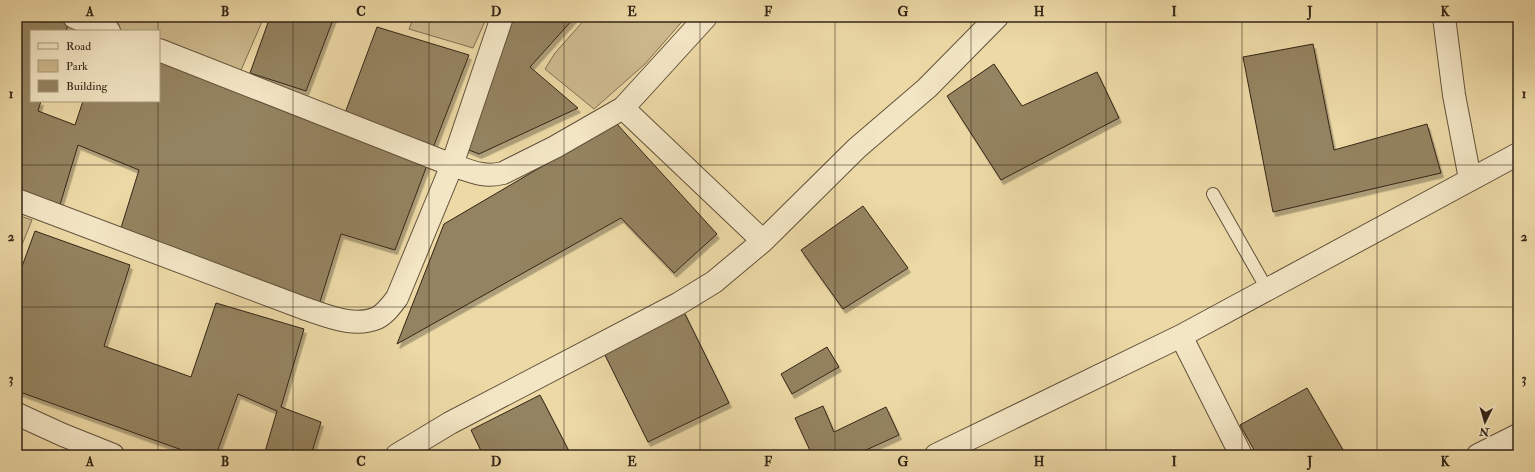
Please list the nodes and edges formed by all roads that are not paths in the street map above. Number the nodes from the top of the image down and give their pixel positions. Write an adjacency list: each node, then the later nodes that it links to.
1 (74, 17): 6 (street)
2 (502, 17): 10 (street)
3 (706, 17): 8 (street)
4 (1444, 17): 11 (street)
5 (988, 20): 14 (street)
6 (106, 30)
7 (160, 50): 10 (street)
8 (623, 108): 10 (street); 14 (street)
9 (1518, 154): 11 (street)
10 (452, 165): 13 (street)
11 (1470, 180): 15 (street)
12 (1213, 194): 15 (lane)
13 (17, 200)
14 (763, 241): 20 (street)
15 (1267, 289): 16 (street)
16 (1181, 336): 21 (street); 22 (street)
17 (17, 414): 19 (street)
18 (1518, 435): 23 (street)
19 (112, 455)
20 (397, 455)
21 (936, 455)
22 (1240, 455)
23 (1478, 455)

